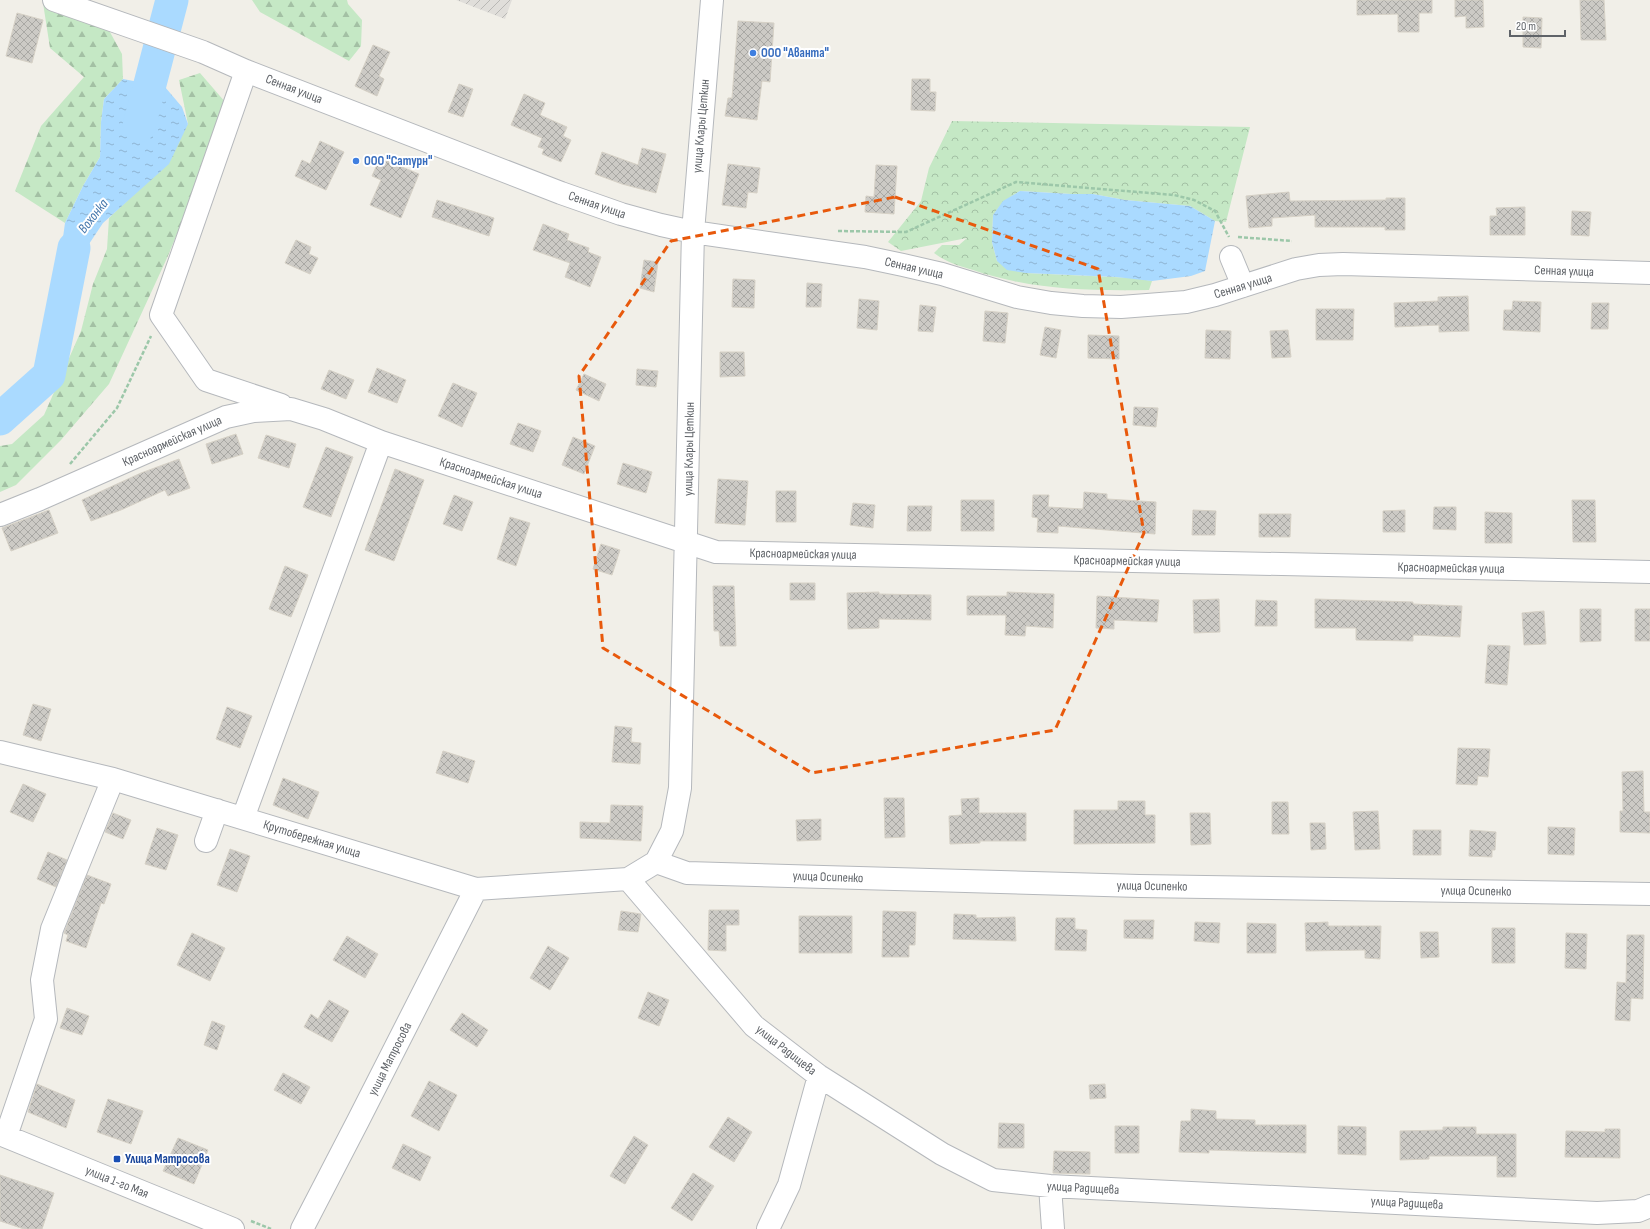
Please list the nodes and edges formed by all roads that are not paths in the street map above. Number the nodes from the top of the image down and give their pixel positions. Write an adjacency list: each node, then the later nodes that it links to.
1 (54, 0): 3 (street, Сенная улица)
2 (712, 0): 4 (street, улица Клары Цеткин)
3 (246, 71): 4 (street, Сенная улица); 8 (street)
4 (692, 232): 7 (street, Сенная улица); 11 (street, улица Клары Цеткин)
5 (1231, 257): 7 (street)
6 (1650, 273): 7 (street, Сенная улица)
7 (1243, 286)
8 (291, 409): 9 (street, Красноармейская улица); 10 (street, Красноармейская улица)
9 (381, 442): 11 (street, Красноармейская улица); 16 (street)
10 (0, 514)
11 (687, 543): 12 (street, Красноармейская улица); 18 (street, улица Клары Цеткин)
12 (1650, 572)
13 (0, 752): 14 (street, Крутобережная улица)
14 (113, 778): 15 (street, Крутобережная улица); 23 (street)
15 (218, 810): 16 (street, Крутобережная улица); 17 (street)
16 (243, 818): 20 (street, Крутобережная улица)
17 (206, 841)
18 (656, 862): 19 (street); 21 (street, улица Осипенко)
19 (628, 879): 20 (street, Крутобережная улица); 22 (street, улица Радищева)
20 (476, 889): 27 (street, улица Матросова)
21 (1650, 894)
22 (819, 1076): 24 (street, улица Радищева); 28 (street)
23 (3, 1135): 26 (street, улица 1-го Мая)
24 (1050, 1186): 25 (street, улица Радищева); 29 (street)
25 (1642, 1216)
26 (233, 1229)
27 (302, 1229)
28 (768, 1229)
29 (1053, 1229)

